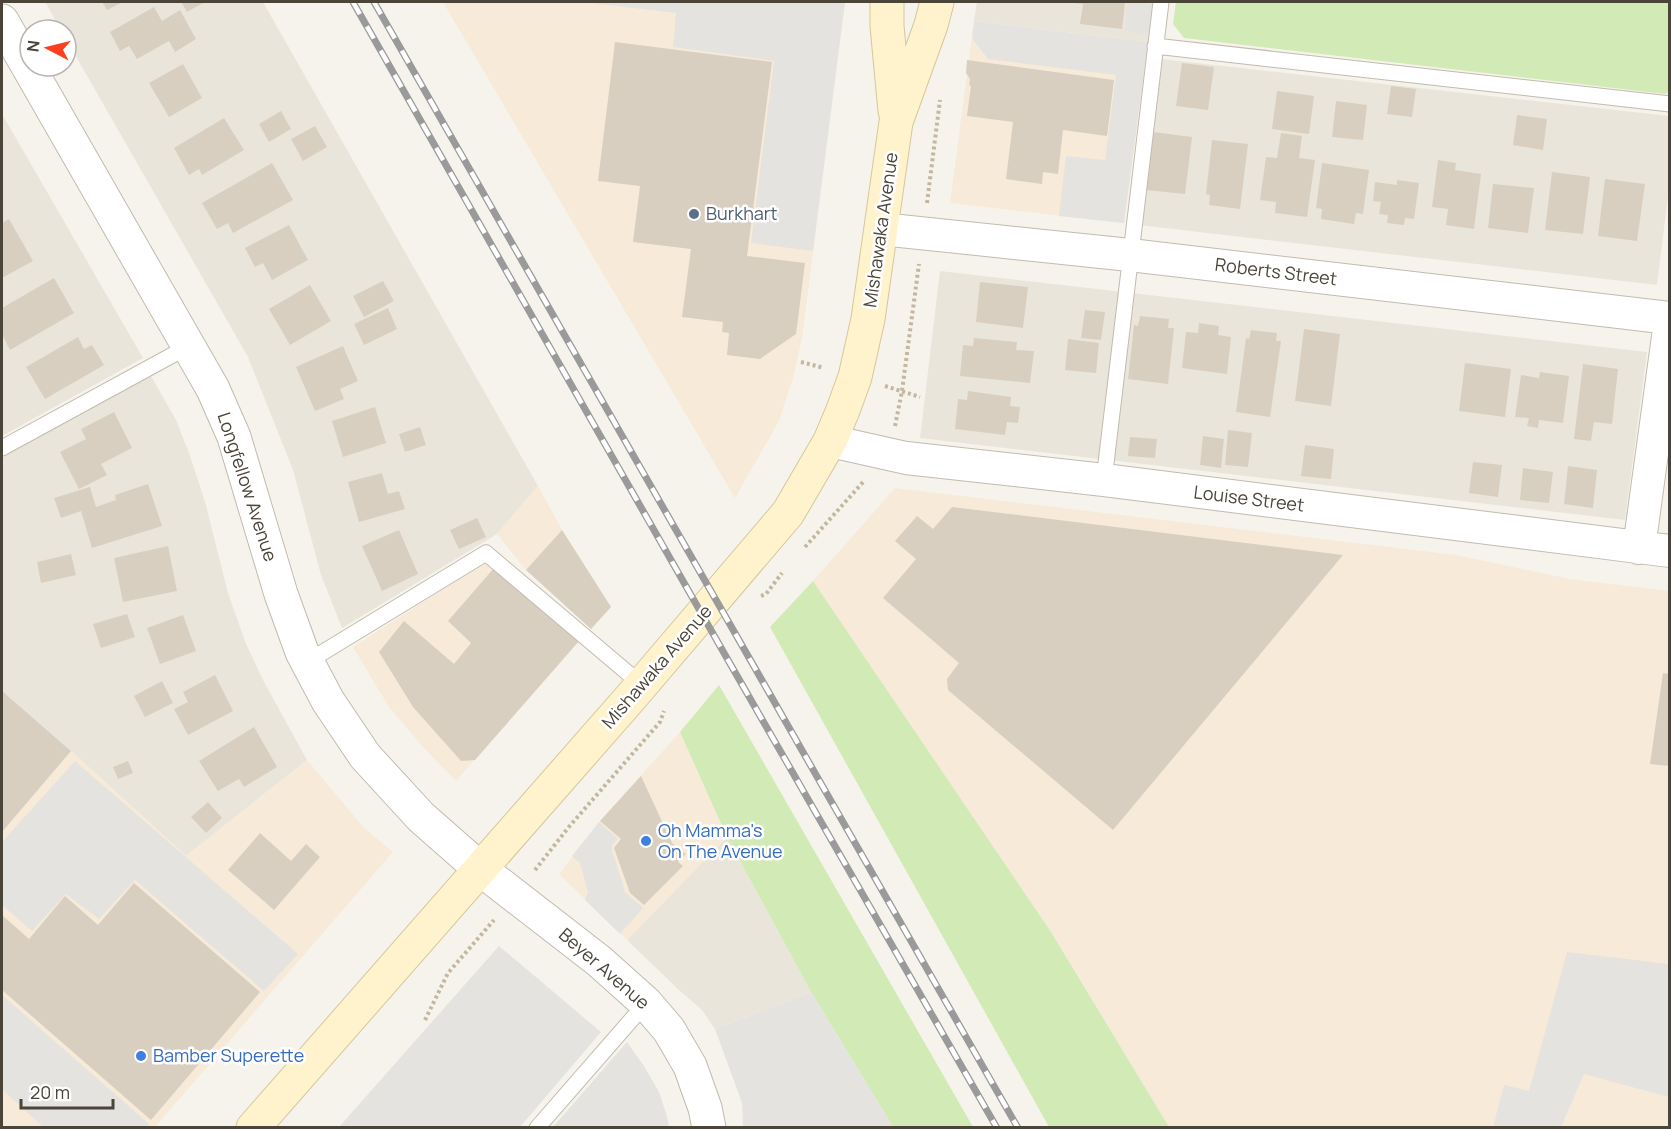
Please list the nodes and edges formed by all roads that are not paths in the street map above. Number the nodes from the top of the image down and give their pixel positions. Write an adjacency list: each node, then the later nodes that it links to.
1 (887, 2): 7 (main road, Mishawaka Avenue)
2 (937, 2): 7 (main road, Mishawaka Avenue)
3 (1161, 2): 5 (lane)
4 (2, 21): 11 (street, Longfellow Avenue)
5 (1155, 46): 6 (lane); 9 (lane)
6 (1670, 104)
7 (896, 122): 8 (main road, Mishawaka Avenue)
8 (881, 229): 9 (street, Roberts Street); 12 (main road, Mishawaka Avenue)
9 (1130, 255): 10 (street, Roberts Street); 14 (lane)
10 (1670, 320): 15 (street)
11 (189, 346): 13 (lane); 16 (street, Longfellow Avenue)
12 (830, 441): 14 (street, Louise Street); 17 (main road, Mishawaka Avenue)
13 (2, 448)
14 (1104, 480): 15 (street, Louise Street)
15 (1654, 549)
16 (307, 662): 17 (lane); 18 (street, Longfellow Avenue)
17 (642, 685): 18 (main road, Mishawaka Avenue)
18 (479, 868): 19 (street, Beyer Avenue); 20 (main road, Mishawaka Avenue)
19 (646, 1003): 21 (lane); 22 (street, Beyer Avenue)
20 (253, 1128)
21 (537, 1128)
22 (709, 1128)

